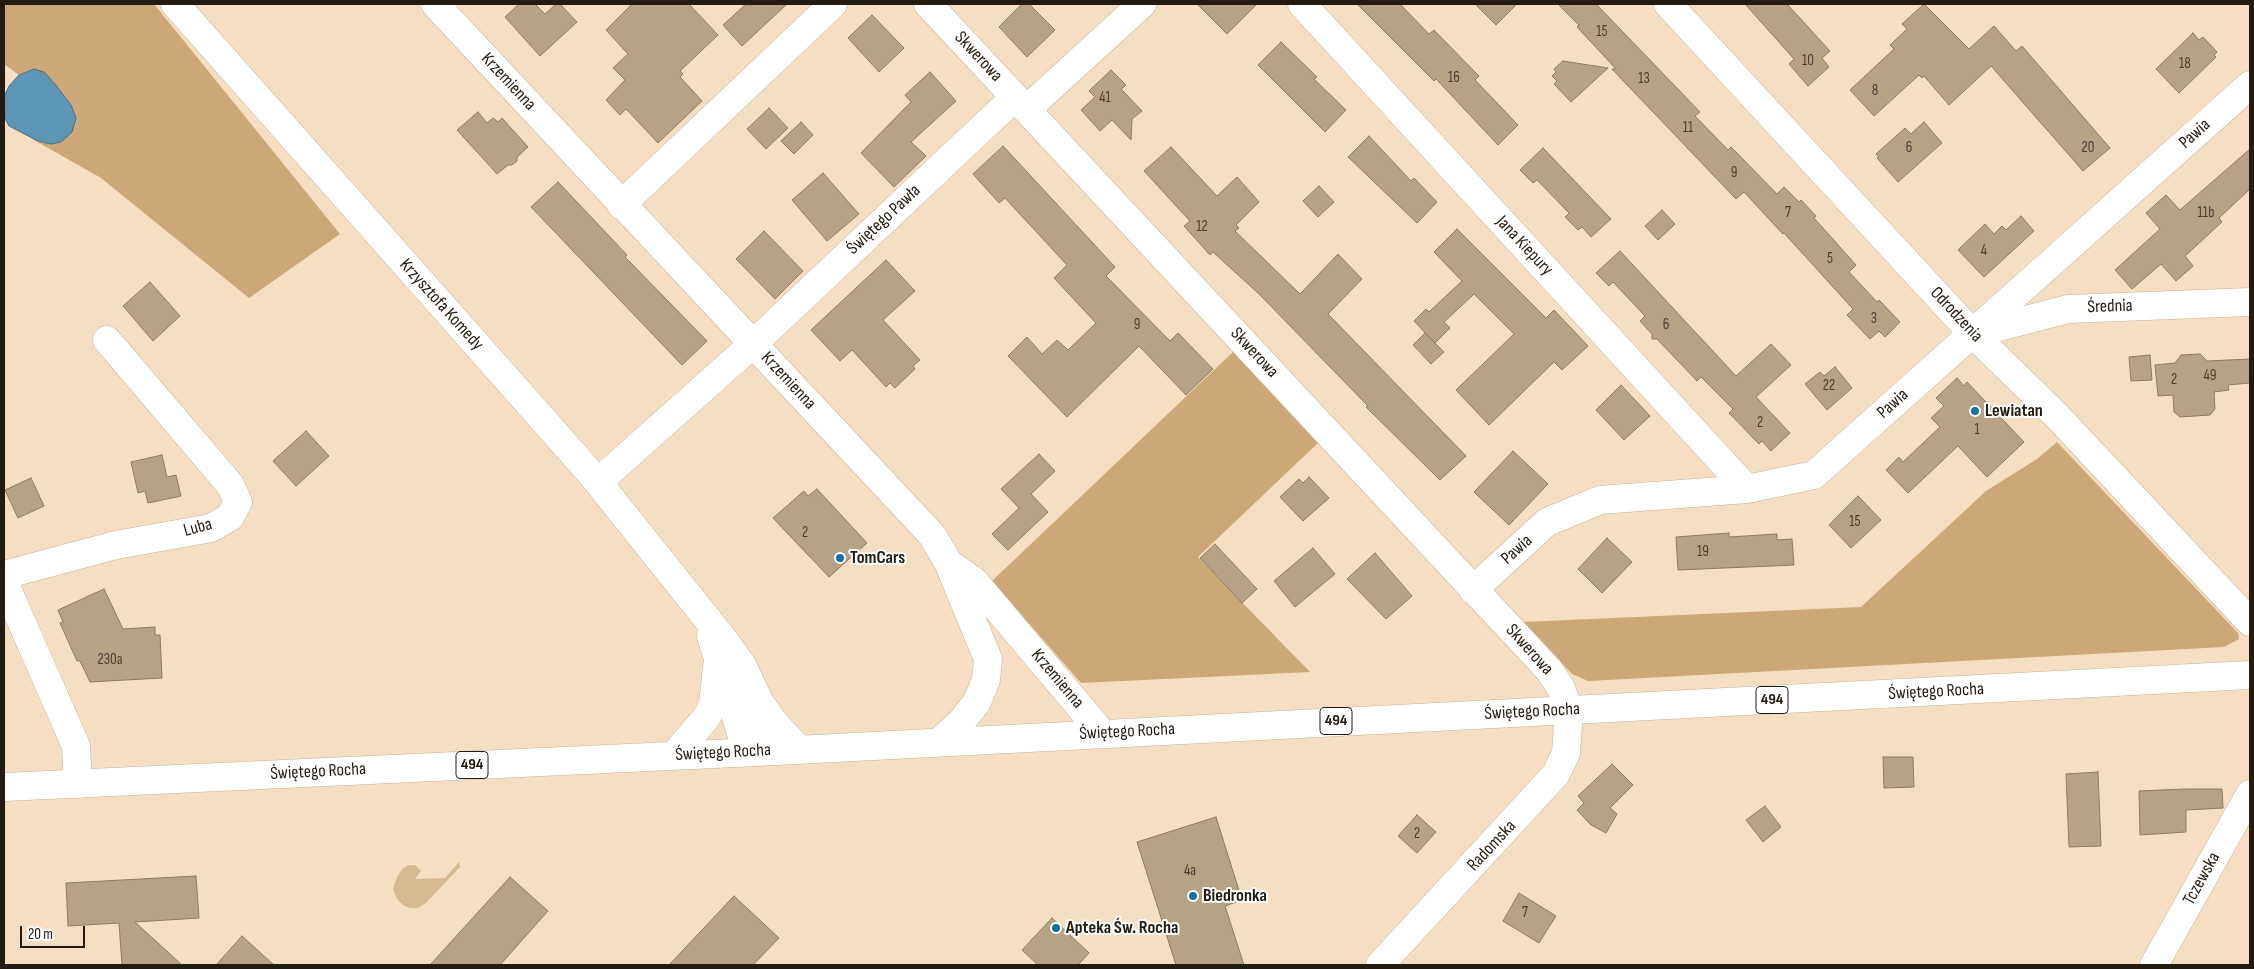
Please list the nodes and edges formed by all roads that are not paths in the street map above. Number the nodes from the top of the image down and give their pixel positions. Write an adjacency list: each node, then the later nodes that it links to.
1 (174, 4): 15 (street, Krzysztofa Komedy)
2 (435, 4): 10 (street, Krzemienna)
3 (833, 4): 10 (street)
4 (928, 4): 9 (street, Skwerowa)
5 (1142, 4): 9 (street, Świętego Pawła)
6 (1302, 4): 16 (street, Jana Kiepury)
7 (1668, 4): 12 (street, Odrodzenia)
8 (2250, 85): 12 (street, Pawia)
9 (1021, 103): 14 (street, Świętego Pawła); 20 (street, Skwerowa)
10 (621, 205): 14 (street, Krzemienna)
11 (2250, 302): 12 (street, Średnia)
12 (1973, 334): 16 (street, Pawia); 22 (street, Odrodzenia)
13 (107, 340): 18 (street, Luba)
14 (753, 344): 15 (street, Świętego Pawła); 17 (street, Krzemienna)
15 (598, 482): 21 (street, Krzysztofa Komedy)
16 (1747, 489): 20 (street, Pawia)
17 (948, 562): 27 (street, Krzemienna); 28 (street, Krzemienna)
18 (4, 575)
19 (4, 582): 32 (street)
20 (1473, 590): 26 (street, Skwerowa)
21 (701, 611): 23 (street, Krzysztofa Komedy); 25 (street, Krzysztofa Komedy)
22 (2250, 622)
23 (717, 654): 30 (street, Krzysztofa Komedy); 31 (street, Krzysztofa Komedy)
24 (2250, 675): 26 (street, Świętego Rocha / 494)
25 (760, 703): 29 (street, Krzysztofa Komedy); 30 (street, Krzysztofa Komedy)
26 (1569, 710): 27 (street, Świętego Rocha / 494); 35 (street, Radomska)
27 (1102, 733): 28 (street, Świętego Rocha / 494)
28 (940, 741): 29 (street, Świętego Rocha / 494)
29 (799, 749): 30 (street, Świętego Rocha / 494)
30 (754, 752): 31 (street, Świętego Rocha / 494)
31 (674, 755): 32 (street, Świętego Rocha / 494)
32 (78, 784): 33 (street, Świętego Rocha / 494)
33 (4, 787)
34 (2250, 794): 36 (street, Tczewska)
35 (1380, 965)
36 (2154, 965)

